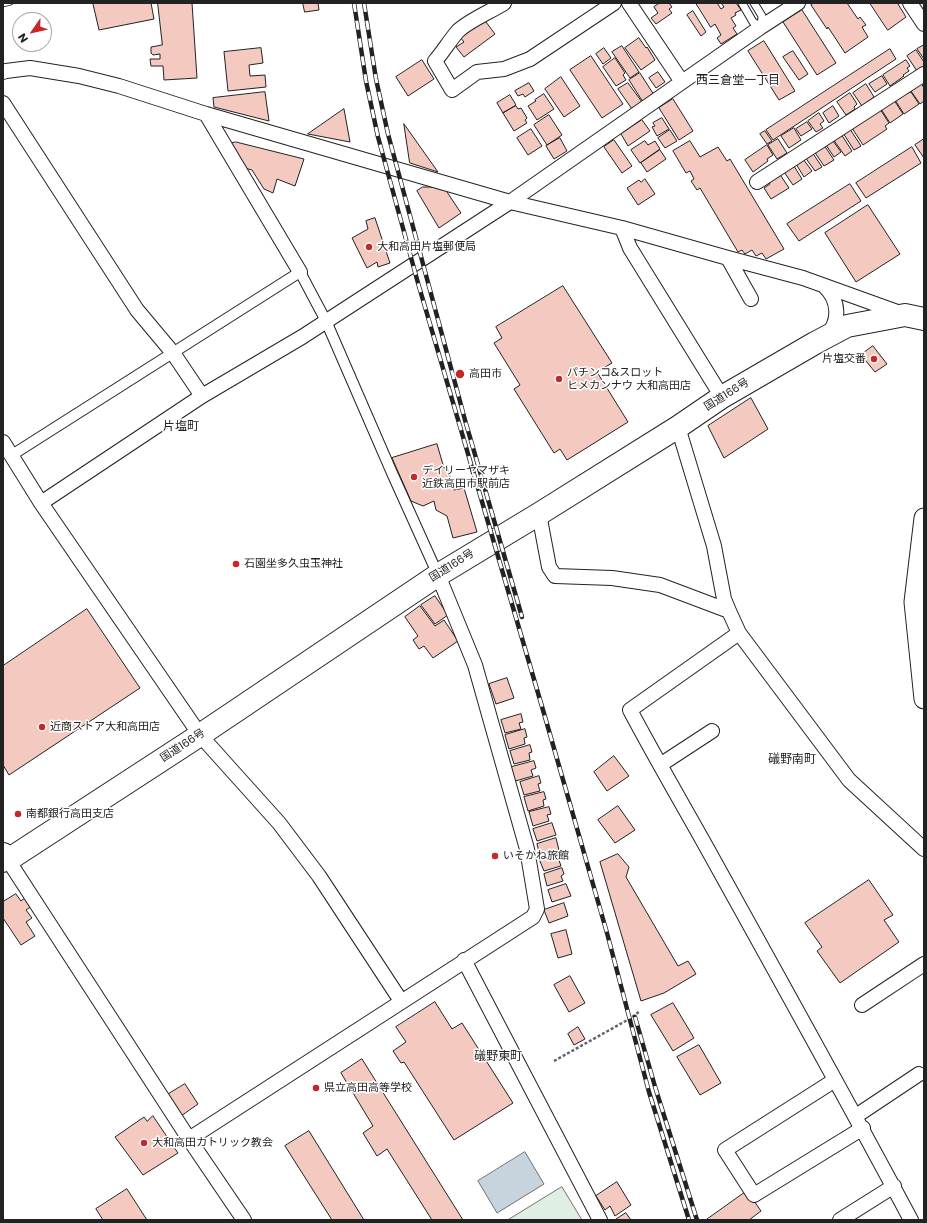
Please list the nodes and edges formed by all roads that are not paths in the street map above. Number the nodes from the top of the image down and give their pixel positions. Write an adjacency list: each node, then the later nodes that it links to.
1 (504, 3): 2 (street)
2 (614, 3)
3 (629, 3): 12 (street)
4 (742, 3): 9 (lane)
5 (754, 3): 9 (lane)
6 (798, 3): 9 (street)
7 (910, 3): 8 (street)
8 (924, 24)
9 (760, 27): 12 (street)
10 (3, 72): 14 (street)
11 (924, 74): 15 (street)
12 (682, 82): 16 (street)
13 (3, 103): 25 (street)
14 (206, 114): 16 (street); 19 (street)
15 (757, 182)
16 (510, 202): 17 (street); 23 (street)
17 (622, 228): 18 (street); 27 (street)
18 (728, 258): 20 (street); 21 (street)
19 (300, 272): 23 (street); 25 (street)
20 (822, 284): 22 (street); 24 (street)
21 (751, 299)
22 (915, 317): 24 (highway, 国道166号)
23 (326, 321): 26 (street); 34 (street)
24 (815, 343): 27 (highway, 国道166号)
25 (173, 353): 26 (street); 30 (street)
26 (202, 396): 31 (street)
27 (722, 397): 28 (highway, 国道166号)
28 (678, 427): 32 (highway, 国道166号); 35 (street)
29 (3, 442): 30 (street)
30 (8, 458): 31 (street)
31 (41, 503): 39 (street)
32 (539, 514): 34 (highway, 国道166号); 35 (street)
33 (924, 518): 37 (main road)
34 (438, 575): 39 (highway, 国道166号); 43 (street)
35 (728, 611): 36 (street)
36 (739, 633): 40 (street); 41 (street)
37 (924, 699)
38 (712, 731): 40 (street)
39 (200, 735): 42 (highway, 国道166号); 45 (street)
40 (660, 765): 48 (street)
41 (924, 849)
42 (5, 860): 51 (street)
43 (464, 960): 45 (street); 54 (street)
44 (924, 964): 46 (street)
45 (401, 1001): 51 (street)
46 (862, 1005)
47 (919, 1074): 49 (street)
48 (835, 1080): 49 (street); 50 (street)
49 (856, 1116): 50 (street)
50 (863, 1128): 52 (street)
51 (189, 1139): 53 (street)
52 (894, 1186): 55 (street); 56 (street)
53 (244, 1220)
54 (600, 1220)
55 (840, 1220)
56 (911, 1220)

